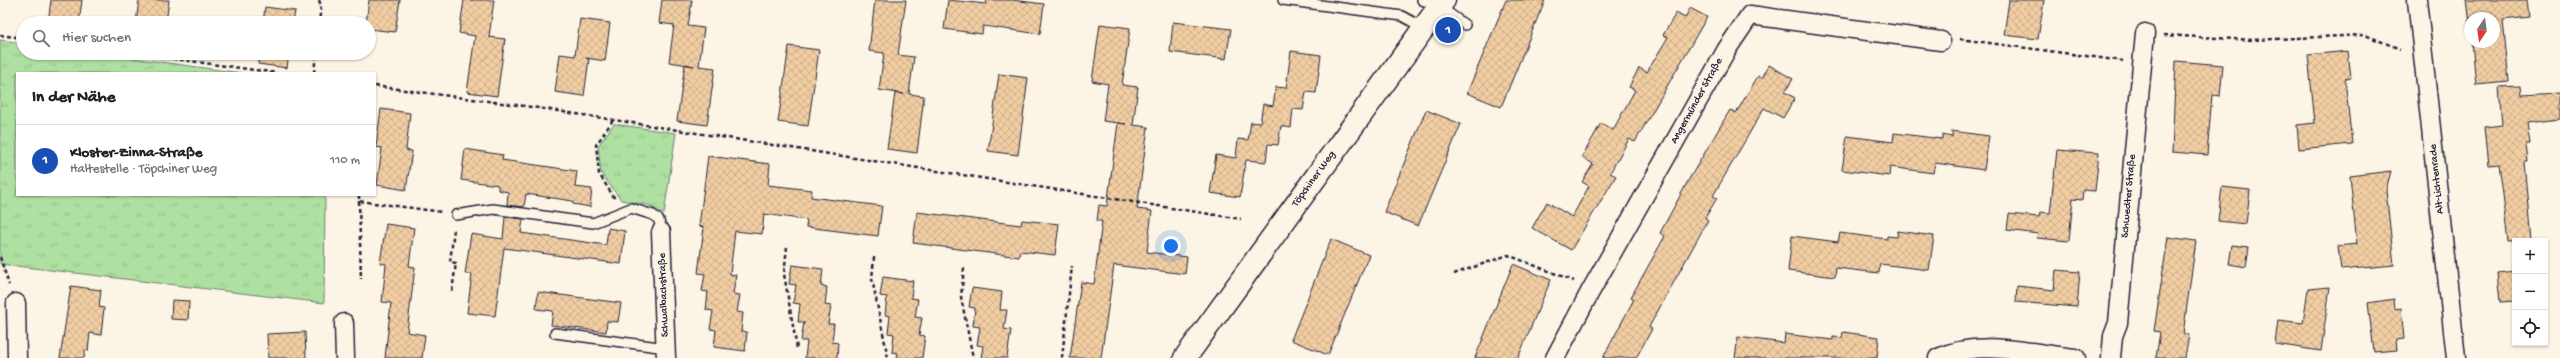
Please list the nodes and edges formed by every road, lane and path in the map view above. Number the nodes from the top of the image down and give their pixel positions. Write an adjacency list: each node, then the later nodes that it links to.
1 (319, 0): 5 (path)
2 (1283, 0): 7 (lane)
3 (2417, 0): 50 (street, Alt-Lichtenrade)
4 (1435, 2): 6 (lane); 7 (street, Töpchiner Weg)
5 (320, 16)
6 (1465, 25)
7 (1424, 28): 45 (street, Töpchiner Weg)
8 (2145, 33): 12 (path); 49 (street, Schwedter Straße)
9 (0, 35): 10 (path)
10 (16, 37)
11 (1941, 41): 15 (path); 46 (street, Angermünder Straße)
12 (2400, 49)
13 (182, 60): 16 (path)
14 (315, 60): 17 (path)
15 (2128, 61)
16 (269, 72)
17 (314, 72)
18 (376, 86): 19 (path)
19 (613, 120): 22 (path); 24 (path)
20 (359, 196): 21 (path)
21 (359, 201): 23 (path); 32 (path)
22 (623, 212): 23 (lane); 25 (lane)
23 (456, 214): 34 (path)
24 (1241, 219)
25 (661, 232): 39 (street, Schwalbachstraße)
26 (787, 247): 38 (path)
27 (0, 258): 35 (path)
28 (874, 258): 42 (path)
29 (1072, 266): 44 (path)
30 (964, 268): 43 (path)
31 (1454, 274): 33 (path)
32 (361, 279)
33 (1580, 284)
34 (452, 290)
35 (16, 302): 40 (street)
36 (344, 323): 41 (street)
37 (555, 333): 39 (lane)
38 (797, 349)
39 (666, 353)
40 (17, 358)
41 (345, 358)
42 (888, 358)
43 (973, 358)
44 (1062, 358)
45 (1185, 358)
46 (1555, 358)
47 (1938, 358): 48 (street)
48 (2076, 358)
49 (2111, 358)
50 (2456, 358)

